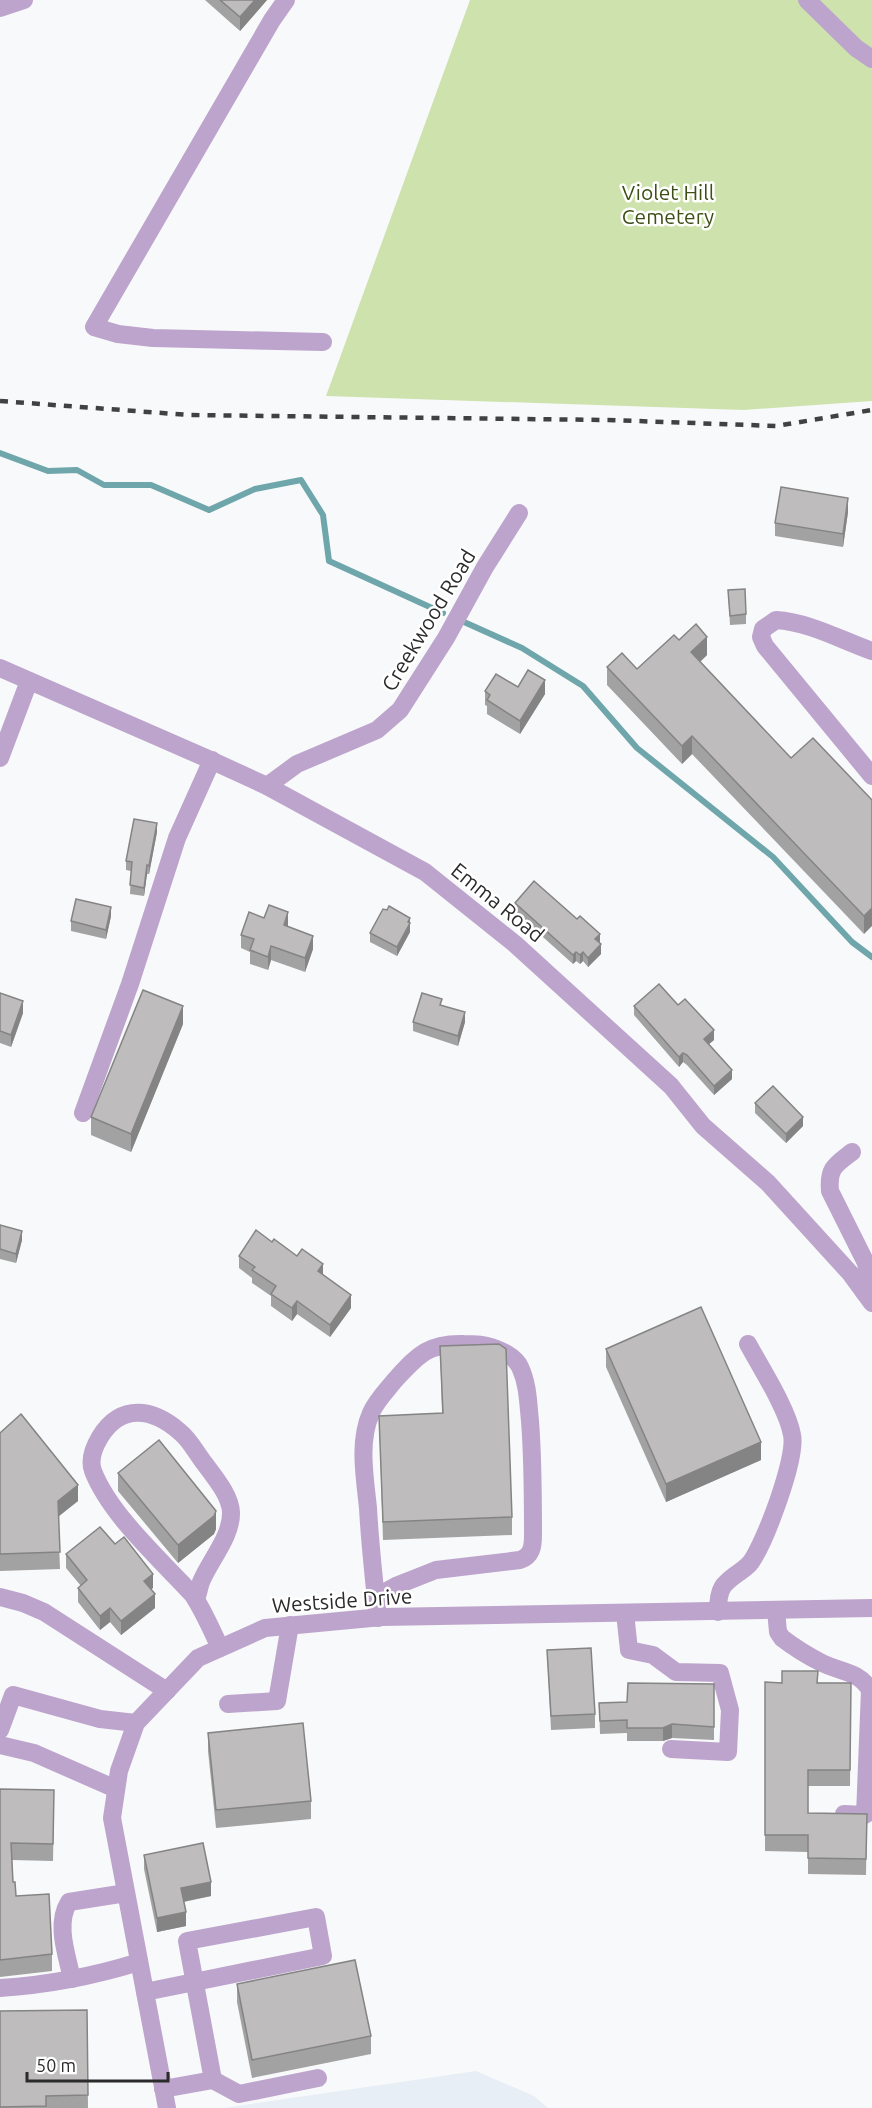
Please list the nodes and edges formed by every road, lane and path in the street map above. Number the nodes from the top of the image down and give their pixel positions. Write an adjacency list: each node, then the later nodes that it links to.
1 (24, 0): 4 (street)
2 (286, 0): 6 (street)
3 (807, 0): 5 (street)
4 (0, 8)
5 (872, 59)
6 (322, 342)
7 (519, 513): 14 (street, Creekwood Road)
8 (872, 651): 13 (street)
9 (0, 668): 10 (street, Emma Road)
10 (29, 681): 11 (street); 12 (street, Emma Road)
11 (0, 758)
12 (212, 760): 14 (street, Emma Road); 15 (street)
13 (872, 776)
14 (267, 786): 17 (street, Emma Road)
15 (83, 1113)
16 (852, 1152): 17 (street)
17 (868, 1297)
18 (748, 1344): 24 (street)
19 (0, 1597): 29 (street)
20 (376, 1598): 20 (street); 26 (street)
21 (196, 1600): 21 (street); 28 (street)
22 (872, 1608): 23 (street, Westside Drive)
23 (776, 1610): 24 (street, Westside Drive); 36 (street)
24 (718, 1612): 25 (street, Westside Drive)
25 (625, 1613): 26 (street, Westside Drive); 34 (street)
26 (378, 1617): 27 (street, Westside Drive)
27 (290, 1625): 28 (street, Westside Drive); 30 (street)
28 (220, 1648): 29 (street, Westside Drive)
29 (167, 1690): 31 (street, Westside Drive)
30 (228, 1704)
31 (136, 1723): 32 (street); 35 (street, Westside Drive)
32 (0, 1730)
33 (0, 1745): 35 (street)
34 (671, 1749)
35 (116, 1789): 37 (street, Westside Drive)
36 (823, 1814)
37 (126, 1893): 38 (street, Westside Drive); 39 (street)
38 (139, 1962): 39 (street); 42 (street, Westside Drive)
39 (72, 1979): 41 (street)
40 (194, 1982): 40 (street); 42 (street); 44 (street)
41 (0, 1988)
42 (145, 1992): 45 (street, Westside Drive)
43 (318, 2078): 44 (street)
44 (213, 2080): 45 (street)
45 (163, 2089): 46 (street, Westside Drive)
46 (167, 2108)

